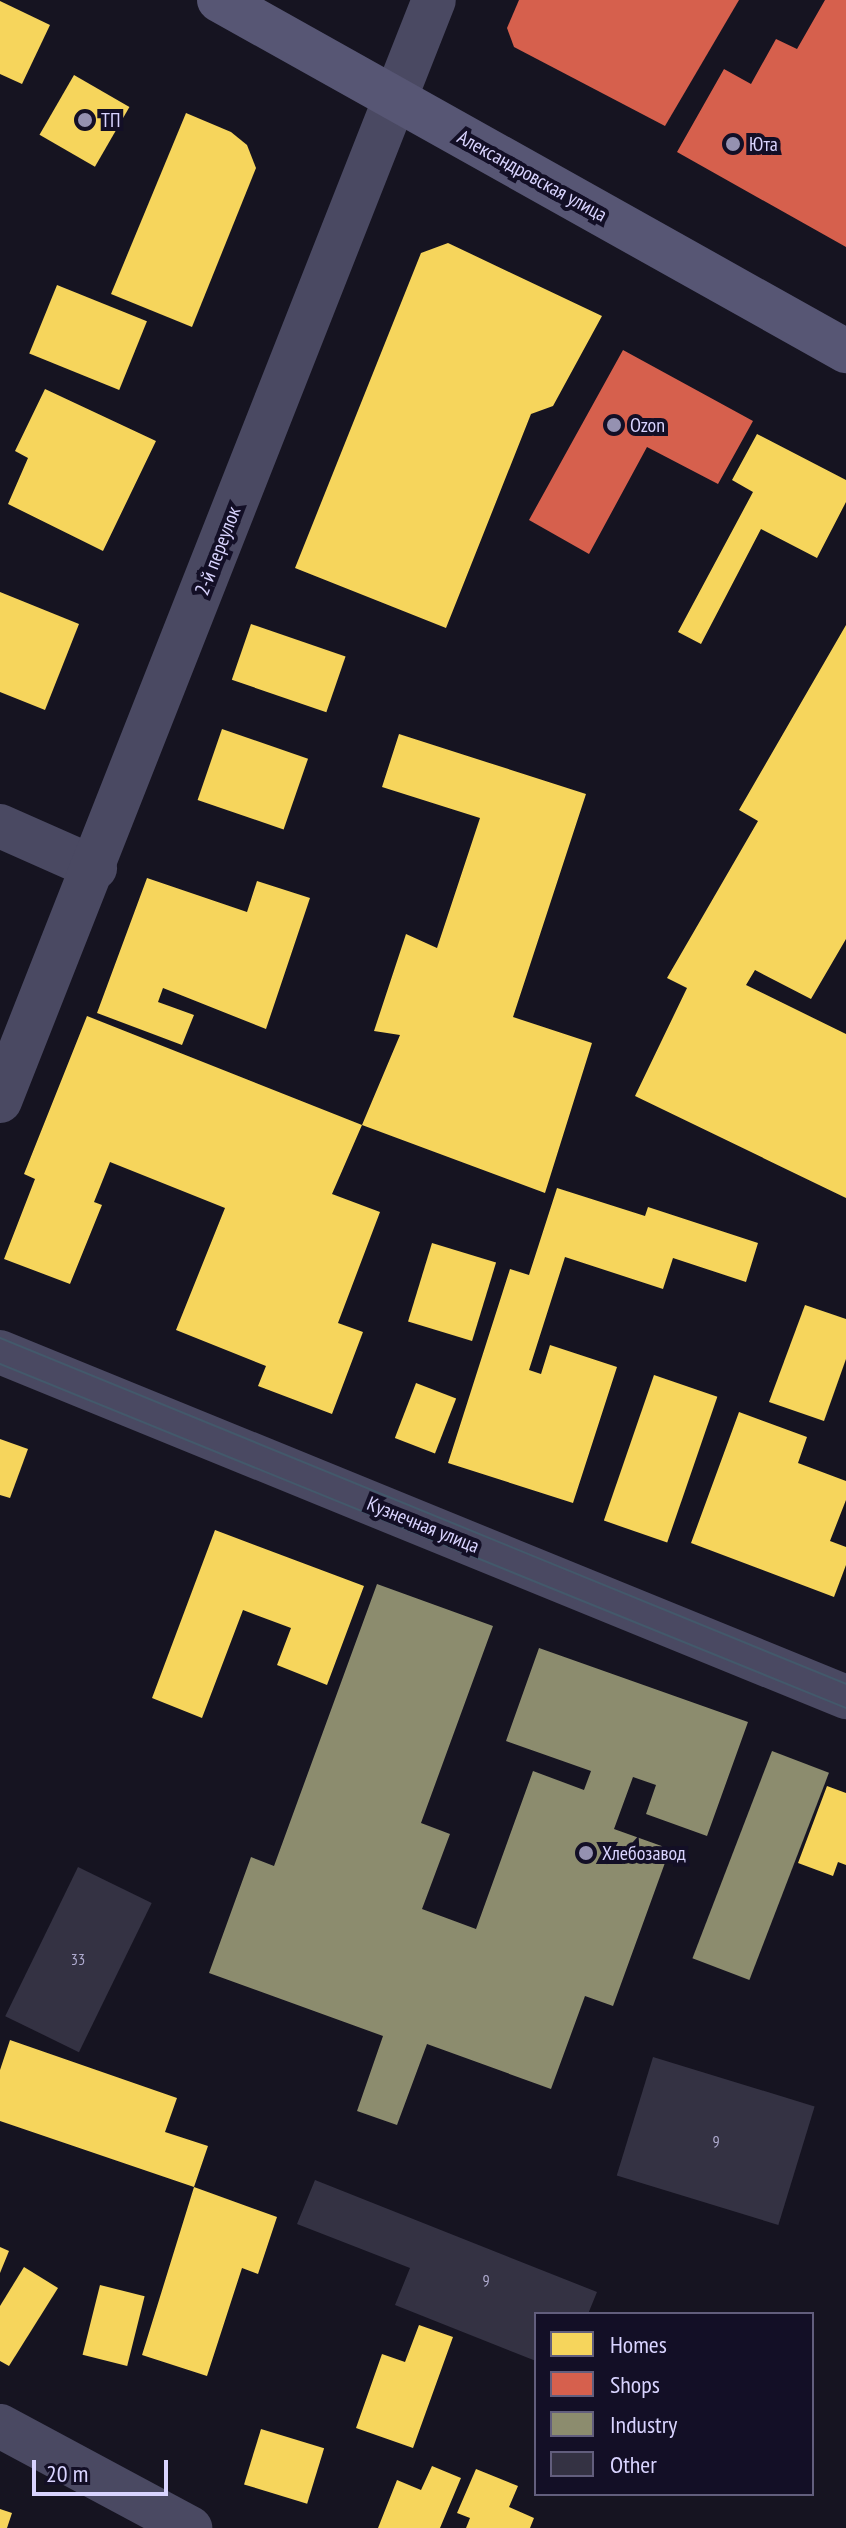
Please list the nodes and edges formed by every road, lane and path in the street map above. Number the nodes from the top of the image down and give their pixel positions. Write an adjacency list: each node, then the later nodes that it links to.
1 (219, 0): 3 (main road, Александровская улица)
2 (434, 0): 3 (street, 2-й переулок)
3 (394, 99): 4 (main road, Александровская улица); 6 (street, 2-й переулок)
4 (846, 351)
5 (0, 826): 6 (street)
6 (95, 868): 7 (street, 2-й переулок)
7 (0, 1101)
8 (0, 1352): 9 (street, Кузнечная улица)
9 (846, 1697)
10 (0, 2426): 11 (street)
11 (190, 2528)

